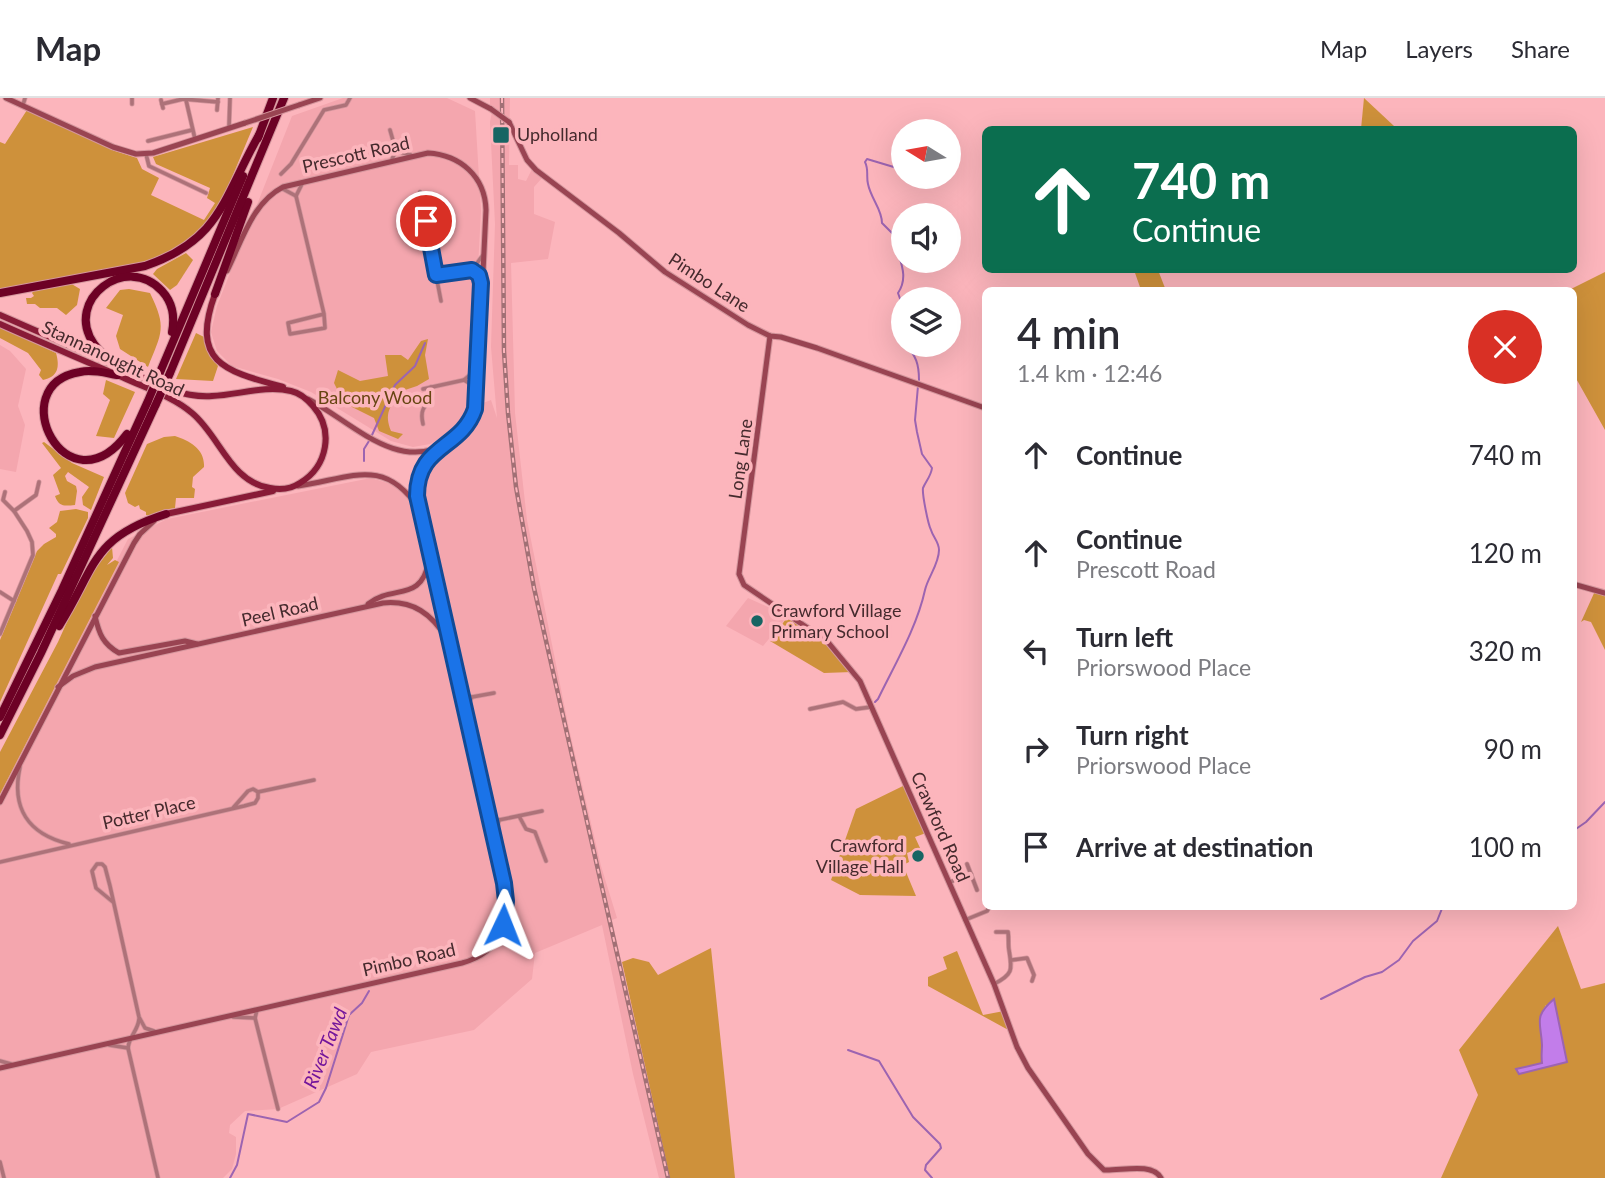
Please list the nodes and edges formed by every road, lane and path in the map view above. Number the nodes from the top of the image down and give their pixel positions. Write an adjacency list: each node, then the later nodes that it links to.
1 (6, 98): 11 (street)
2 (132, 98): 12 (street)
3 (230, 98): 15 (street)
4 (273, 98): 18 (highway)
5 (284, 98): 25 (highway)
6 (320, 98): 15 (street, bridge)
7 (350, 98): 26 (street)
8 (470, 98): 44 (street, Pimbo Lane, bridge)
9 (187, 99): 10 (street); 13 (street); 16 (street)
10 (218, 100): 14 (street)
11 (24, 101): 22 (street)
12 (132, 104)
13 (162, 104)
14 (217, 110)
15 (229, 128): 19 (street)
16 (192, 130): 19 (street); 20 (street)
17 (390, 130): 21 (street)
18 (259, 135): 33 (highway); 37 (highway)
19 (195, 139): 22 (street)
20 (148, 141)
21 (396, 151): 23 (street); 24 (street)
22 (146, 154): 30 (street)
23 (413, 156): 24 (street, Prescott Road); 32 (street, Prescott Road)
24 (391, 161): 27 (street, Prescott Road)
25 (257, 165): 38 (highway); 46 (highway)
26 (281, 174)
27 (307, 181): 28 (street, Prescott Road); 31 (street)
28 (279, 189): 31 (street); 38 (street)
29 (420, 192): 35 (street)
30 (206, 193)
31 (296, 196): 40 (street)
32 (484, 251): 34 (street); 36 (street, Prescott Road)
33 (208, 259): 43 (highway); 46 (highway)
34 (467, 269): 35 (street); 36 (street)
35 (436, 275): 39 (street)
36 (482, 292): 45 (street, Prescott Road)
37 (0, 293)
38 (215, 294): 52 (main road)
39 (441, 301)
40 (324, 314): 40 (street)
41 (0, 315): 47 (main road, Stannanought Road)
42 (0, 324): 48 (main road, Stannanought Road)
43 (172, 332): 46 (highway); 47 (highway)
44 (770, 336): 56 (street, Pimbo Lane); 69 (street, Long Lane)
45 (478, 368): 49 (street); 54 (street, Prescott Road)
46 (163, 370): 55 (highway, bridge)
47 (128, 371): 52 (main road, Stannanought Road)
48 (117, 375): 58 (highway); 62 (main road, Stannanought Road)
49 (464, 380): 50 (street); 54 (street)
50 (431, 387): 51 (street); 57 (street)
51 (423, 389)
52 (291, 391): 53 (main road, Stannanought Road)
53 (302, 396): 59 (street); 61 (main road, Stannanought Road)
54 (477, 397): 59 (street, Prescott Road)
55 (149, 401): 58 (highway); 64 (highway); 79 (highway)
56 (982, 407)
57 (423, 424)
58 (127, 434): 64 (highway)
59 (439, 448): 65 (street, Prescott Road)
60 (39, 482): 66 (street)
61 (295, 486): 62 (main road, Stannanought Road); 65 (street, Pimbo Road)
62 (279, 490): 67 (main road)
63 (5, 492): 66 (street)
64 (99, 507): 86 (highway)
65 (419, 509): 68 (street, Pimbo Road)
66 (14, 511): 73 (street)
67 (166, 514): 75 (street); 79 (highway)
68 (429, 557): 74 (street, Peel Road); 78 (street, Pimbo Road)
69 (744, 585): 84 (street, Crawford Road)
70 (1577, 585): 72 (street)
71 (0, 592): 73 (street)
72 (1605, 593)
73 (14, 601): 76 (street)
74 (366, 606): 77 (street, Peel Road); 78 (street, Peel Road)
75 (95, 617): 77 (street, Peel Road); 80 (street)
76 (0, 635)
77 (200, 644): 80 (street, Peel Road)
78 (450, 645): 81 (street, Pimbo Road)
79 (41, 653): 88 (highway)
80 (58, 687): 89 (street)
81 (461, 693): 83 (street); 87 (street, Pimbo Road)
82 (494, 693): 83 (street)
83 (472, 697): 87 (street)
84 (872, 707): 85 (street); 105 (street, Crawford Road)
85 (810, 709)
86 (0, 717)
87 (467, 722): 96 (street, Pimbo Road)
88 (0, 735)
89 (22, 759): 92 (street); 99 (street)
90 (314, 780): 91 (street, Potter Place)
91 (258, 792): 93 (street, Potter Place); 93 (street, Potter Place)
92 (0, 802)
93 (233, 808): 99 (street, Potter Place)
94 (542, 811): 95 (street)
95 (519, 816): 97 (street); 100 (street)
96 (489, 817): 97 (street); 98 (street, Pimbo Road)
97 (499, 820): 98 (street)
98 (495, 844): 115 (street, Pimbo Road)
99 (71, 845): 101 (street, Potter Place)
100 (546, 861)
101 (0, 862)
102 (967, 864): 103 (street)
103 (971, 874): 105 (street); 106 (street)
104 (108, 883): 107 (street); 107 (street); 108 (street)
105 (949, 883): 110 (street, Crawford Road)
106 (977, 890)
107 (101, 892): 108 (street)
108 (113, 902): 116 (street)
109 (988, 910): 110 (street)
110 (965, 920): 114 (street, Crawford Road)
111 (996, 932): 112 (street)
112 (1012, 960): 113 (street); 114 (street)
113 (1032, 981)
114 (994, 984): 130 (street, Crawford Road)
115 (257, 1010): 117 (street, Pimbo Road); 118 (street)
116 (139, 1017): 119 (street); 120 (street)
117 (220, 1018): 118 (street); 119 (street, Pimbo Road)
118 (255, 1018): 126 (street)
119 (160, 1032): 120 (street, Pimbo Road)
120 (131, 1038): 121 (street, Pimbo Road); 122 (street)
121 (97, 1046): 122 (street); 124 (street, Pimbo Road)
122 (128, 1048): 129 (street)
123 (0, 1061): 124 (street)
124 (18, 1064): 125 (street, Pimbo Road)
125 (0, 1068)
126 (278, 1109)
127 (0, 1162): 128 (street)
128 (4, 1178)
129 (158, 1178)
130 (1161, 1178)

